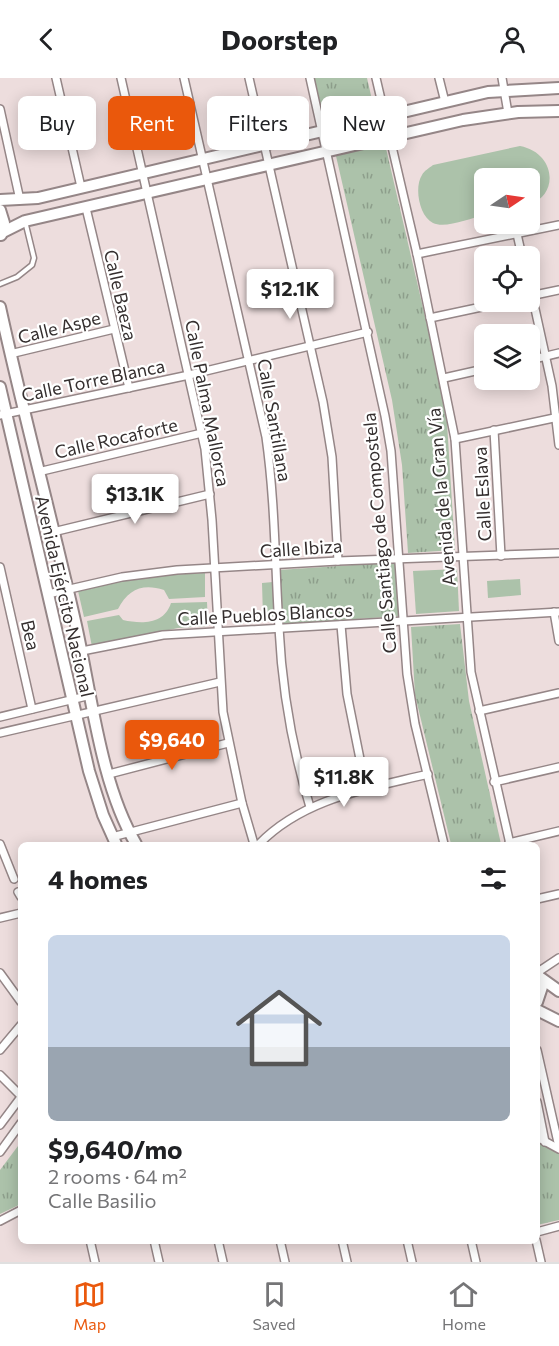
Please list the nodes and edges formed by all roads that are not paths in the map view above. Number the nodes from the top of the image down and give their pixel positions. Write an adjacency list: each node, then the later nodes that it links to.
1 (57, 78): 29 (street)
2 (121, 78): 27 (street, Calle Palma Mallorca)
3 (184, 78): 25 (street, Calle Santillana)
4 (249, 78): 11 (street)
5 (310, 78): 18 (street, Calle Santiago de Compostela)
6 (375, 78): 12 (street, Avenida de la Gran Vía)
7 (439, 78): 13 (street)
8 (502, 78): 10 (street)
9 (559, 88): 10 (street)
10 (504, 90): 13 (street); 17 (street)
11 (253, 96)
12 (379, 96)
13 (445, 102): 15 (street)
14 (0, 109): 32 (street)
15 (407, 111)
16 (559, 111): 17 (street)
17 (508, 113): 19 (street)
18 (321, 127)
19 (407, 134)
20 (238, 150): 25 (street)
21 (265, 150): 26 (street)
22 (335, 150): 24 (street)
23 (393, 150): 41 (street, Avenida de la Gran Vía)
24 (326, 152): 26 (street); 50 (street, Calle Santiago de Compostela)
25 (203, 158): 27 (street); 28 (street, Calle Santillana)
26 (269, 165): 28 (street); 51 (street)
27 (143, 171): 29 (street); 30 (street, Calle Palma Mallorca)
28 (208, 178): 30 (street); 56 (street, Calle Santillana)
29 (81, 187): 32 (street)
30 (149, 193): 33 (street); 58 (street, Calle Palma Mallorca)
31 (0, 200): 32 (street)
32 (20, 201)
33 (86, 208): 35 (street); 49 (street, Calle Baeza)
34 (0, 210): 39 (street)
35 (25, 221): 39 (street); 42 (lane)
36 (559, 225): 37 (street)
37 (540, 229)
38 (517, 234): 40 (street); 41 (street)
39 (1, 235)
40 (520, 246)
41 (417, 254): 48 (street, Avenida de la Gran Vía)
42 (0, 284)
43 (559, 290): 44 (street)
44 (540, 294)
45 (0, 307): 53 (street, Avenida Ejército Nacional)
46 (474, 309): 48 (street)
47 (535, 312): 54 (street)
48 (430, 318): 59 (street, Avenida de la Gran Vía)
49 (114, 329): 53 (street, Calle Aspe); 61 (street, Calle Baeza)
50 (368, 333): 51 (street, Calle Torre Blanca); 77 (street, Calle Santiago de Compostela)
51 (309, 346): 56 (street, Calle Torre Blanca); 78 (street)
52 (559, 353): 54 (street)
53 (10, 354): 62 (street, Avenida Ejército Nacional)
54 (545, 356): 55 (street); 66 (street)
55 (540, 357)
56 (250, 360): 58 (street, Calle Torre Blanca); 79 (street, Calle Santillana)
57 (474, 371): 59 (street)
58 (189, 375): 61 (street, Calle Torre Blanca); 68 (street, Calle Palma Mallorca)
59 (444, 378): 69 (street, Avenida de la Gran Vía)
60 (0, 387): 63 (street, Avenida Ejército Nacional)
61 (129, 388): 64 (street, Calle Torre Blanca)
62 (20, 397): 63 (street, Calle Torre Blanca); 64 (street, Avenida Ejército Nacional)
63 (2, 401): 65 (street, Avenida Ejército Nacional)
64 (23, 410): 65 (street, Calle Torre Blanca); 71 (street, Avenida Ejército Nacional)
65 (3, 414): 83 (street, Avenida Ejército Nacional)
66 (558, 417): 67 (street); 70 (street)
67 (494, 430): 69 (street); 75 (street, Calle Eslava)
68 (202, 433): 71 (street, Calle Rocaforte); 72 (street, Calle Palma Mallorca)
69 (455, 439): 76 (street, Avenida de la Gran Vía)
70 (559, 446)
71 (38, 472): 73 (street, Avenida Ejército Nacional)
72 (210, 494): 73 (street); 81 (street, Calle Palma Mallorca)
73 (53, 532): 82 (street, Avenida Ejército Nacional)
74 (559, 554): 75 (street, Calle Ibiza)
75 (501, 556): 76 (street, Calle Ibiza)
76 (463, 557): 77 (street, Calle Ibiza); 85 (street, Avenida de la Gran Vía)
77 (398, 559): 78 (street, Calle Ibiza); 86 (street, Calle Santiago de Compostela)
78 (338, 561): 79 (street, Calle Ibiza)
79 (276, 565): 81 (street, Calle Ibiza); 88 (street, Calle Santillana)
80 (0, 567): 96 (street, Bea)
81 (214, 568): 82 (street, Calle Ibiza); 89 (street, Calle Palma Mallorca)
82 (68, 590): 83 (street, Calle Ibiza); 91 (street, Avenida Ejército Nacional)
83 (48, 594): 95 (street, Avenida Ejército Nacional)
84 (556, 612): 85 (street, Calle Pueblos Blancos); 90 (street)
85 (466, 616): 86 (street, Calle Pueblos Blancos); 98 (street, Avenida de la Gran Vía)
86 (402, 620): 87 (street, Calle Pueblos Blancos); 105 (street, Calle Santiago de Compostela)
87 (341, 625): 88 (street, Calle Pueblos Blancos); 107 (street)
88 (279, 628): 89 (street, Calle Pueblos Blancos); 109 (street, Calle Santillana)
89 (218, 631): 91 (street, Calle Pueblos Blancos); 92 (street, Calle Palma Mallorca)
90 (559, 641)
91 (82, 651): 94 (street, Avenida Ejército Nacional)
92 (220, 682): 97 (street); 102 (street, Calle Palma Mallorca)
93 (559, 693): 98 (street)
94 (91, 695): 95 (street); 97 (street, Avenida Ejército Nacional)
95 (72, 699): 96 (street); 99 (street, Avenida Ejército Nacional)
96 (32, 709): 100 (street)
97 (94, 711): 99 (street); 104 (street, Avenida Ejército Nacional)
98 (479, 711): 106 (street, Avenida de la Gran Vía)
99 (76, 715): 101 (street); 112 (street, Avenida Ejército Nacional)
100 (0, 717)
101 (0, 733)
102 (228, 743): 104 (street); 108 (street, Calle Palma Mallorca)
103 (559, 767): 106 (street)
104 (109, 774): 111 (street, Avenida Ejército Nacional)
105 (428, 774): 107 (street); 116 (street, Calle Santiago de Compostela)
106 (494, 782): 117 (street, Avenida de la Gran Vía)
107 (366, 789): 109 (street)
108 (242, 802): 111 (street); 114 (street, Calle Palma Mallorca)
109 (310, 807): 115 (street)
110 (559, 831): 118 (street)
111 (129, 833): 112 (street); 113 (street, Avenida Ejército Nacional)
112 (114, 841)
113 (135, 842)
114 (253, 842)
115 (261, 842)
116 (444, 842)
117 (509, 842)
118 (517, 842)
119 (0, 844): 120 (street)
120 (1, 852): 121 (street)
121 (14, 879)
122 (559, 894): 123 (street)
123 (540, 899)
124 (18, 914): 125 (street)
125 (0, 918)
126 (559, 958): 128 (street)
127 (0, 973): 133 (street)
128 (540, 973)
129 (540, 975): 131 (street)
130 (540, 978): 132 (street)
131 (559, 991)
132 (540, 993)
133 (18, 998)
134 (540, 1012): 135 (street)
135 (559, 1021)
136 (18, 1029): 137 (street)
137 (0, 1050)
138 (540, 1063): 147 (street)
139 (0, 1075): 140 (street)
140 (18, 1094)
141 (18, 1101): 143 (street)
142 (540, 1117): 146 (street)
143 (0, 1125)
144 (18, 1127): 148 (street)
145 (540, 1139): 146 (street)
146 (545, 1142): 147 (street)
147 (559, 1148)
148 (0, 1152)
149 (18, 1211): 150 (street)
150 (0, 1221)
151 (559, 1226): 152 (street)
152 (540, 1231)
153 (91, 1244): 161 (street)
154 (155, 1244): 162 (street)
155 (219, 1244): 163 (street)
156 (281, 1244): 164 (street)
157 (343, 1244): 165 (street)
158 (408, 1244): 166 (street)
159 (472, 1244): 167 (street)
160 (537, 1244): 168 (street)
161 (95, 1262)
162 (159, 1262)
163 (223, 1262)
164 (285, 1262)
165 (347, 1262)
166 (412, 1262)
167 (477, 1262)
168 (541, 1262)

